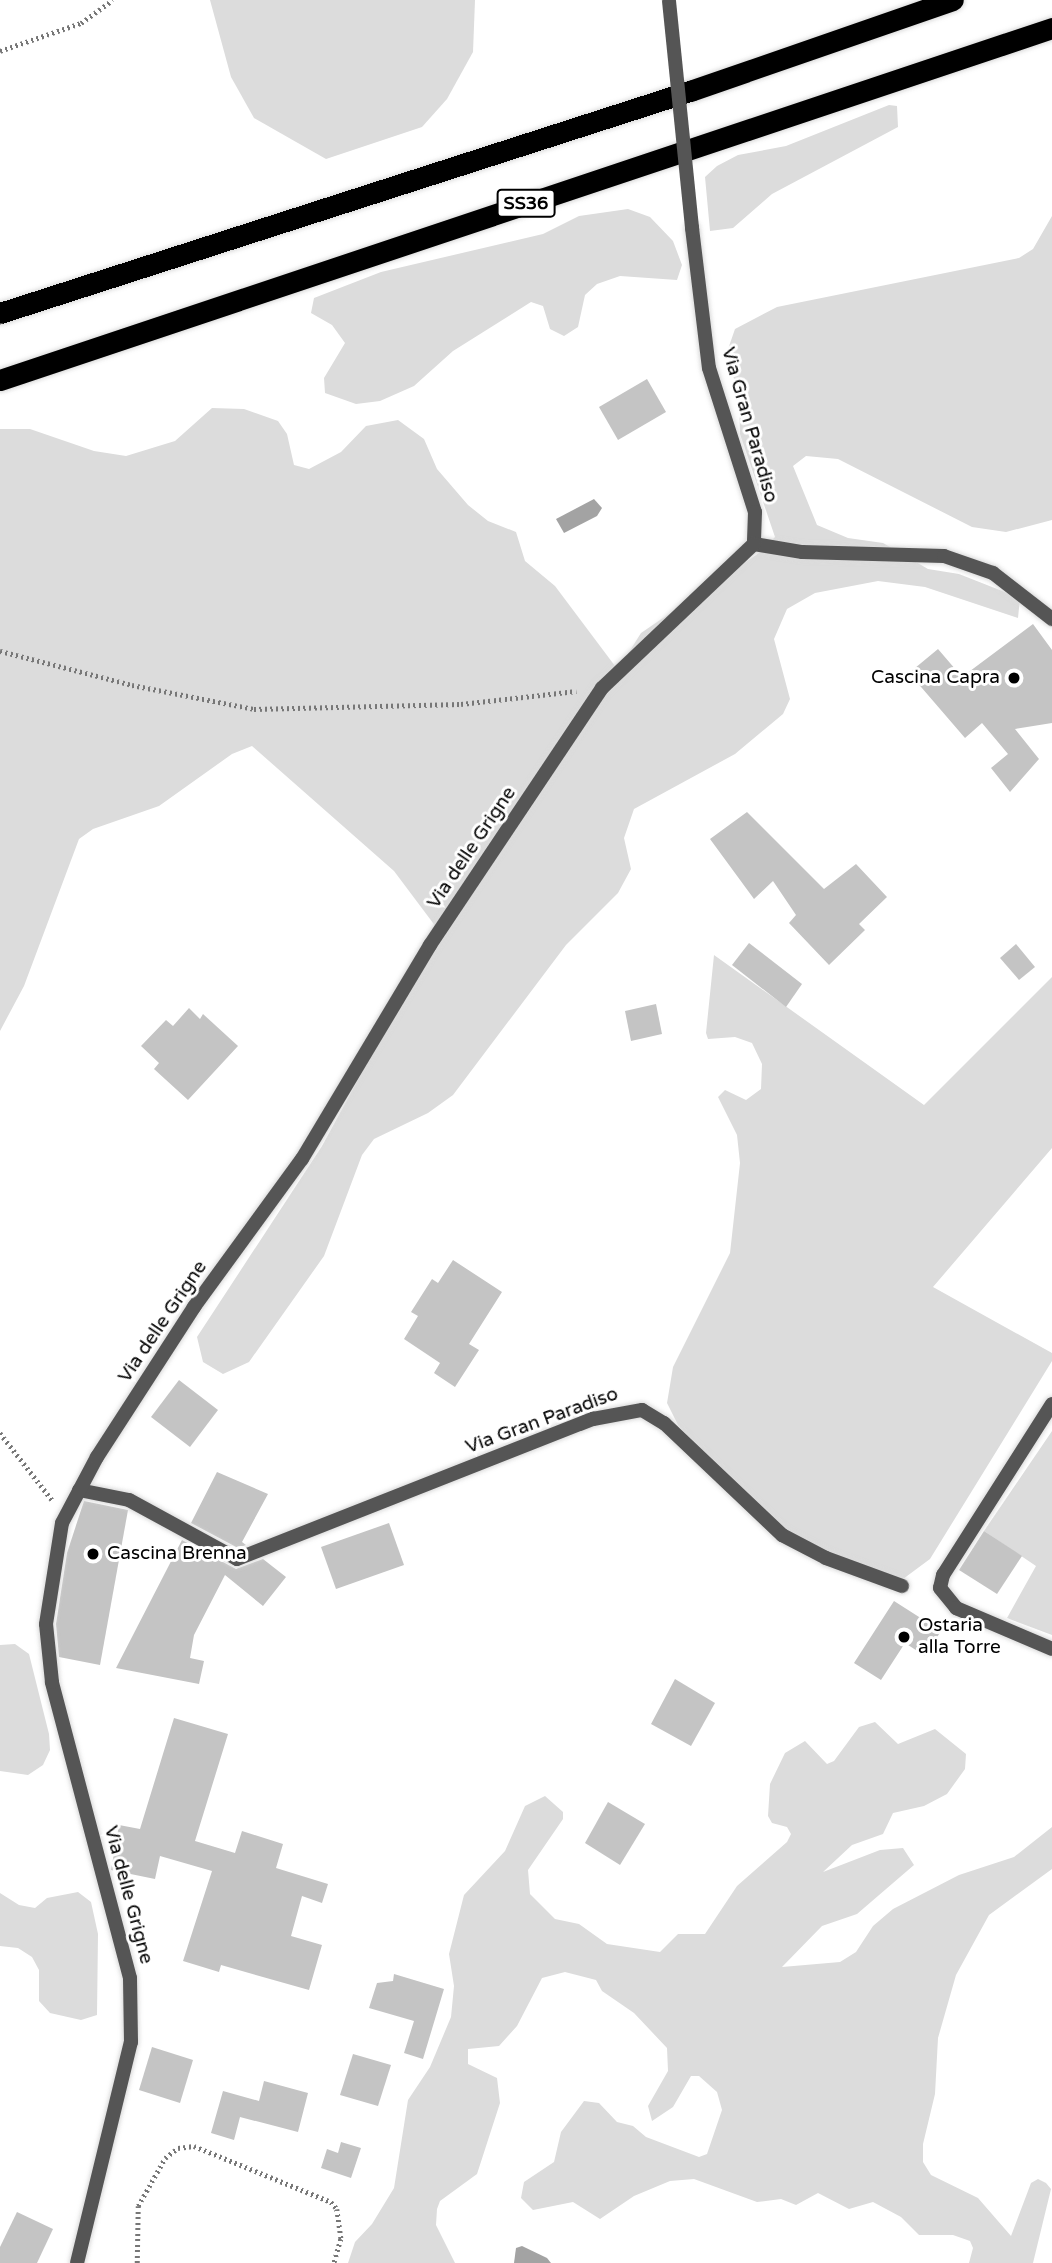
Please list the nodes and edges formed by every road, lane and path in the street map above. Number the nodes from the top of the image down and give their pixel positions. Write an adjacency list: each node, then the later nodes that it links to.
1 (113, 0): 5 (path)
2 (953, 0): 6 (highway)
3 (669, 1): 8 (street, Via Gran Paradiso, bridge)
4 (1052, 27): 7 (highway, SS36)
5 (0, 51)
6 (0, 313)
7 (0, 380)
8 (754, 544): 9 (street); 11 (street, Via delle Grigne)
9 (1052, 619)
10 (0, 651): 11 (path)
11 (601, 688): 14 (street, Via delle Grigne)
12 (1052, 1404): 17 (street)
13 (0, 1433): 15 (path)
14 (79, 1490): 15 (street, Via delle Grigne); 16 (street, Via Gran Paradiso)
15 (66, 1514): 18 (street, Via delle Grigne)
16 (902, 1586)
17 (1052, 1650)
18 (77, 2263)
19 (137, 2263): 20 (path)
20 (334, 2263)

